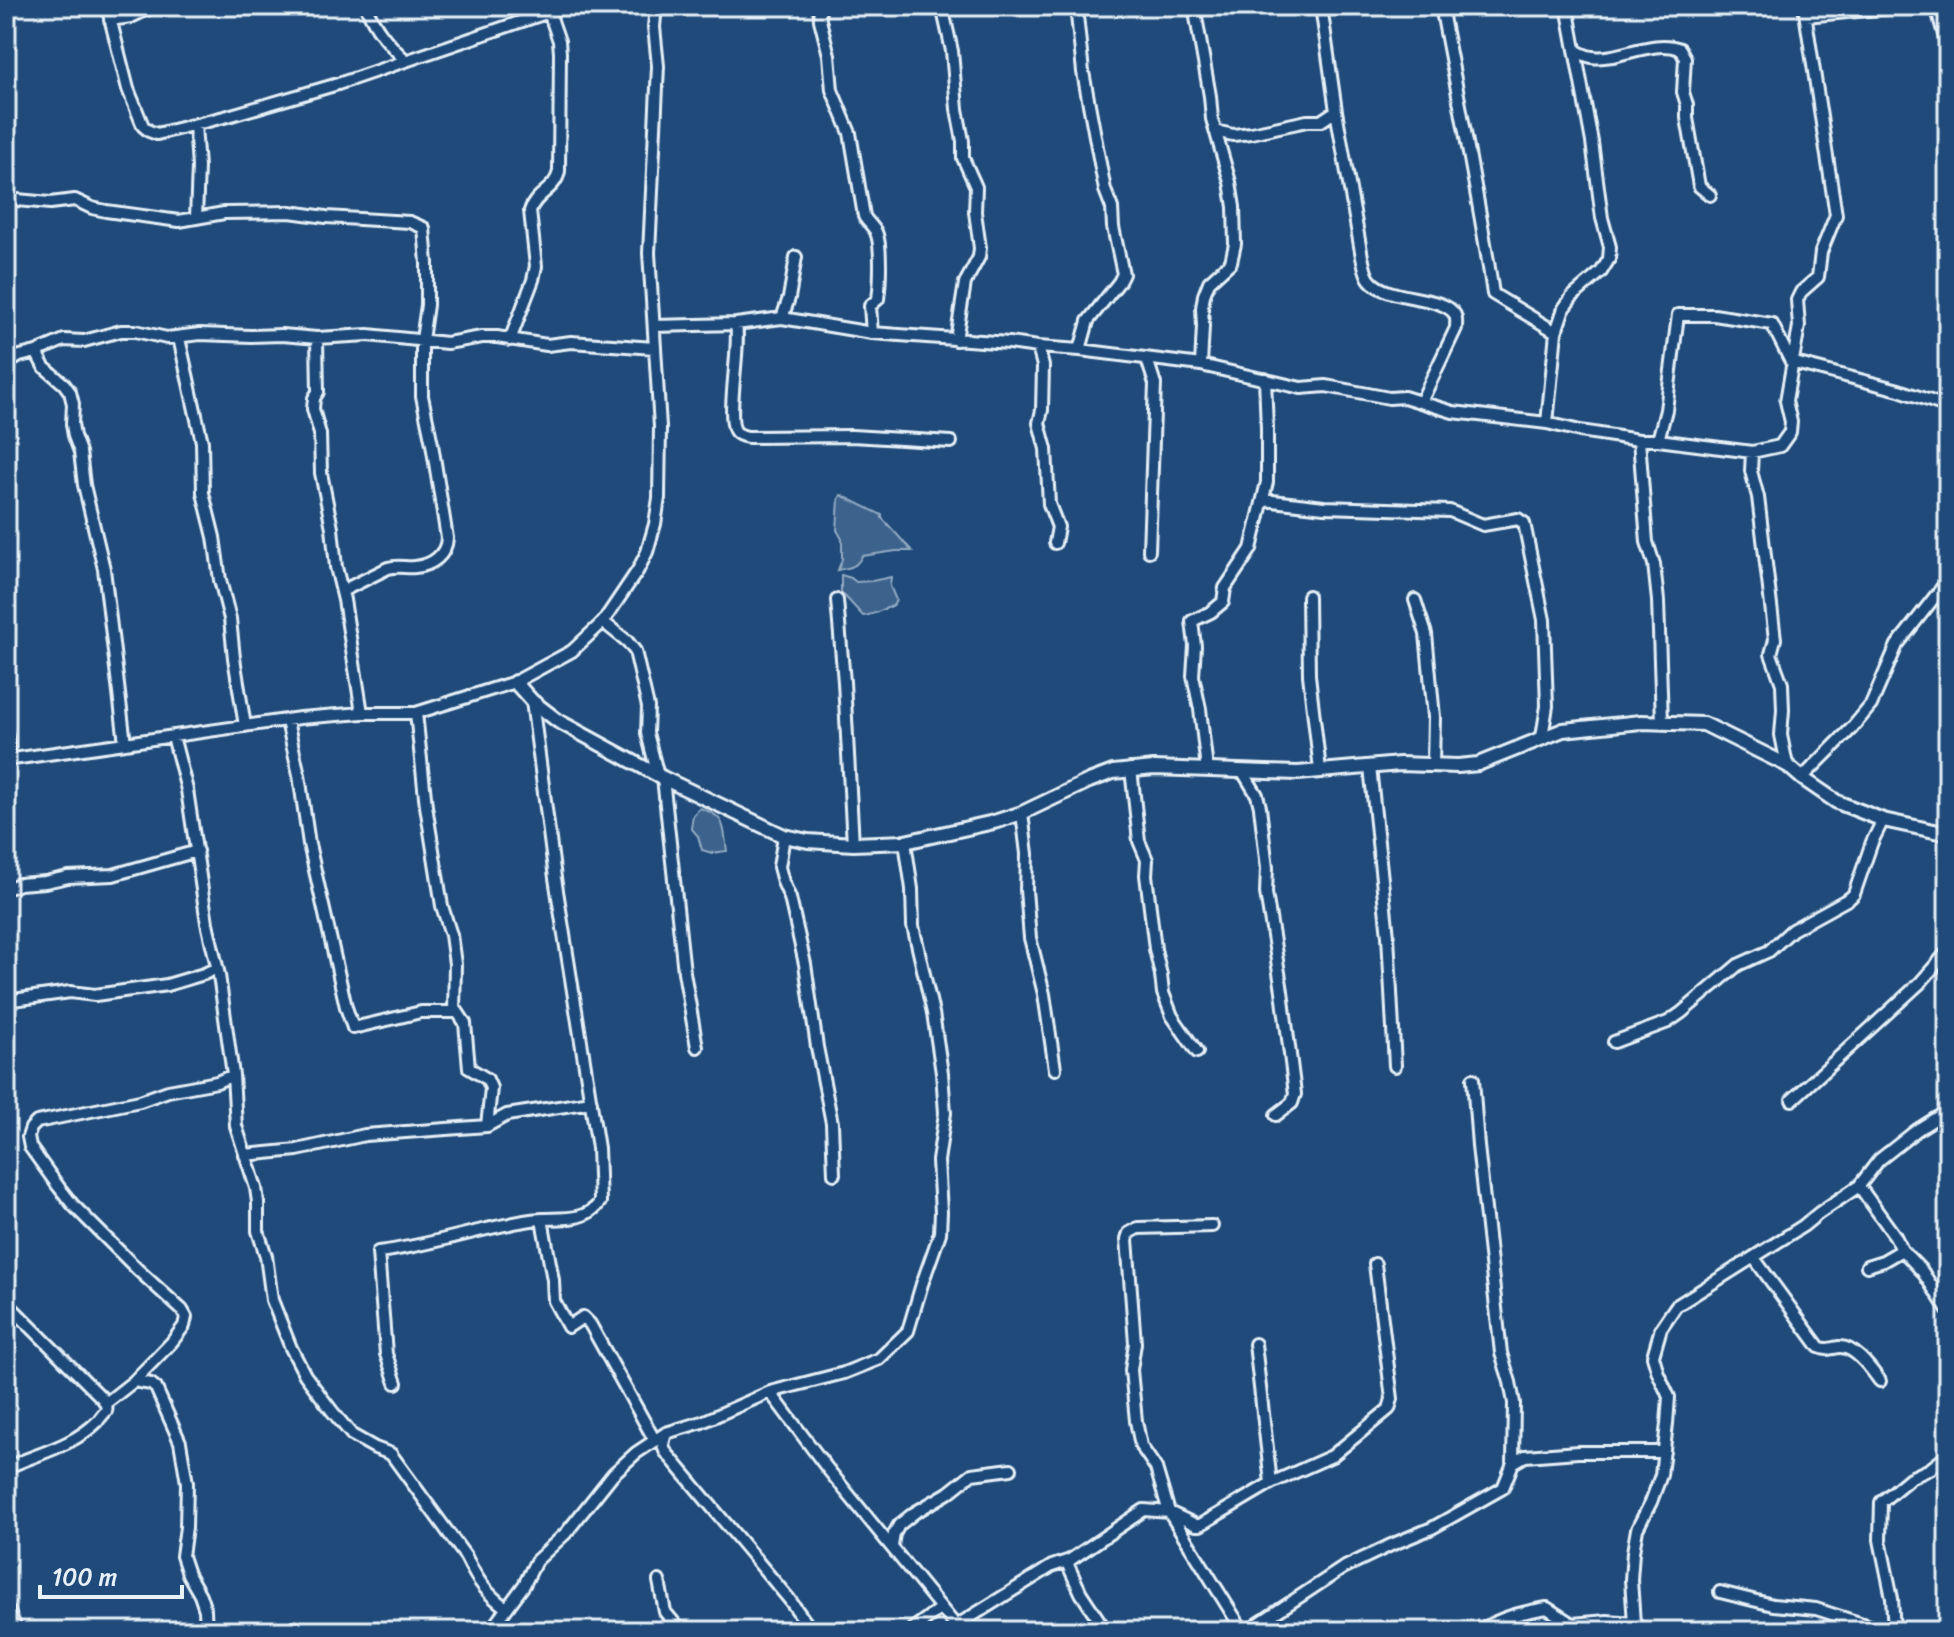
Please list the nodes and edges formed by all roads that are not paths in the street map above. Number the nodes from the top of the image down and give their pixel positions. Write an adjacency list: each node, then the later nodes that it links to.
1 (107, 6): 16 (street)
2 (154, 6): 16 (street)
3 (366, 6): 19 (street)
4 (656, 6): 31 (street)
5 (819, 6): 33 (street)
6 (942, 6): 38 (street)
7 (1076, 6): 41 (street)
8 (1194, 6): 23 (street)
9 (1321, 6): 20 (street)
10 (1441, 6): 32 (street)
11 (1567, 6): 18 (street)
12 (1909, 6): 15 (street)
13 (1936, 6): 17 (street)
14 (554, 9): 19 (street); 37 (street)
15 (1805, 11): 44 (street)
16 (110, 20): 22 (street)
17 (1948, 49)
18 (1575, 50): 25 (street); 32 (street)
19 (405, 60): 22 (street)
20 (1336, 111): 21 (street); 24 (street)
21 (1321, 121): 23 (street); 24 (street)
22 (195, 125): 27 (street)
23 (1215, 131): 46 (street)
24 (1342, 137): 48 (street)
25 (1710, 195)
26 (6, 199): 27 (street)
27 (196, 218): 34 (street)
28 (796, 257): 29 (street)
29 (782, 318): 30 (street); 33 (street)
30 (736, 324): 31 (street); 53 (street)
31 (654, 326): 40 (street)
32 (1556, 332): 50 (street)
33 (872, 333): 38 (street)
34 (426, 337): 36 (street); 37 (street); 59 (street)
35 (179, 338): 36 (street); 42 (street); 70 (street)
36 (317, 338): 59 (street)
37 (510, 340): 40 (street)
38 (956, 340): 39 (street)
39 (1038, 347): 41 (street); 56 (street)
40 (654, 348): 63 (street)
41 (1080, 350): 43 (street)
42 (36, 352): 45 (street); 74 (street)
43 (1147, 359): 46 (street); 57 (street)
44 (1791, 362): 49 (street); 52 (street); 54 (street)
45 (6, 364)
46 (1201, 365): 47 (street)
47 (1265, 379): 48 (street); 55 (street)
48 (1421, 402): 50 (street)
49 (1948, 407)
50 (1547, 423): 51 (street)
51 (1639, 440): 52 (street); 69 (street)
52 (1658, 440): 54 (street)
53 (951, 442)
54 (1752, 452): 76 (street)
55 (1264, 500): 73 (street); 80 (street)
56 (1055, 543)
57 (1149, 551)
58 (1948, 580): 84 (street)
59 (342, 591): 66 (street)
60 (1308, 596): 81 (street)
61 (837, 600): 90 (street)
62 (1415, 600): 77 (street)
63 (603, 622): 64 (street); 83 (street)
64 (515, 682): 65 (street); 67 (street)
65 (532, 701): 83 (street); 105 (street)
66 (362, 713): 67 (street); 68 (street)
67 (416, 713): 96 (street)
68 (287, 721): 70 (street); 96 (street)
69 (1662, 722): 73 (street); 76 (street)
70 (245, 726): 72 (street)
71 (6, 731): 75 (street)
72 (173, 736): 74 (street); 91 (street)
73 (1542, 737): 77 (street)
74 (125, 743): 75 (street)
75 (8, 760)
76 (1787, 765): 84 (street)
77 (1433, 766): 78 (street)
78 (1370, 767): 81 (street); 100 (street)
79 (1131, 769): 80 (street); 85 (street); 99 (street)
80 (1207, 769): 82 (street)
81 (1320, 770): 82 (street)
82 (1243, 772): 107 (street)
83 (660, 777): 88 (street); 98 (street)
84 (1802, 778): 86 (street)
85 (1022, 813): 89 (street); 101 (street)
86 (1883, 820): 87 (street); 97 (street)
87 (1948, 834)
88 (784, 836): 90 (street); 110 (street)
89 (905, 842): 90 (street); 124 (street)
90 (853, 844)
91 (197, 851): 92 (street); 94 (street)
92 (6, 889)
93 (1948, 951): 104 (street)
94 (217, 968): 95 (street); 102 (street)
95 (6, 1001)
96 (454, 1012): 108 (street)
97 (1614, 1042)
98 (697, 1047)
99 (1197, 1052)
100 (1395, 1066)
101 (1055, 1069)
102 (233, 1075): 109 (street); 121 (street)
103 (1473, 1079): 130 (street)
104 (1792, 1100)
105 (591, 1102): 108 (street); 112 (street)
106 (1948, 1106): 111 (street)
107 (1276, 1115)
108 (487, 1126): 109 (street)
109 (245, 1155): 140 (street)
110 (834, 1174)
111 (1859, 1186): 114 (street); 115 (street)
112 (542, 1219): 123 (street); 127 (street)
113 (1212, 1226): 134 (street)
114 (1902, 1250): 117 (street); 119 (street)
115 (1754, 1258): 122 (street); 128 (street)
116 (1375, 1264): 133 (street)
117 (1867, 1266)
118 (6, 1302): 125 (street)
119 (1948, 1311)
120 (1255, 1344): 133 (street)
121 (134, 1381): 125 (street); 146 (street)
122 (1880, 1381)
123 (396, 1383)
124 (770, 1392): 126 (street); 135 (street)
125 (106, 1403): 131 (street)
126 (666, 1433): 127 (street); 148 (street)
127 (655, 1441): 140 (street)
128 (1664, 1452): 130 (street); 142 (street)
129 (1948, 1455): 156 (street)
130 (1513, 1463): 152 (street)
131 (6, 1468)
132 (1011, 1469): 135 (street)
133 (1271, 1483): 134 (street)
134 (1169, 1512): 136 (street); 151 (street)
135 (892, 1546): 141 (street)
136 (1070, 1560): 144 (street); 150 (street)
137 (659, 1581): 147 (street)
138 (1720, 1592): 155 (street)
139 (6, 1606): 145 (street)
140 (506, 1608): 143 (street)
141 (943, 1611): 144 (street); 149 (street)
142 (1634, 1623): 153 (street); 154 (street)
143 (495, 1629)
144 (958, 1629)
145 (17, 1631)
146 (206, 1631)
147 (681, 1631)
148 (812, 1631)
149 (910, 1631)
150 (1106, 1631)
151 (1243, 1631)
152 (1250, 1631)
153 (1480, 1631)
154 (1644, 1631)
155 (1885, 1631)
156 (1894, 1631)

